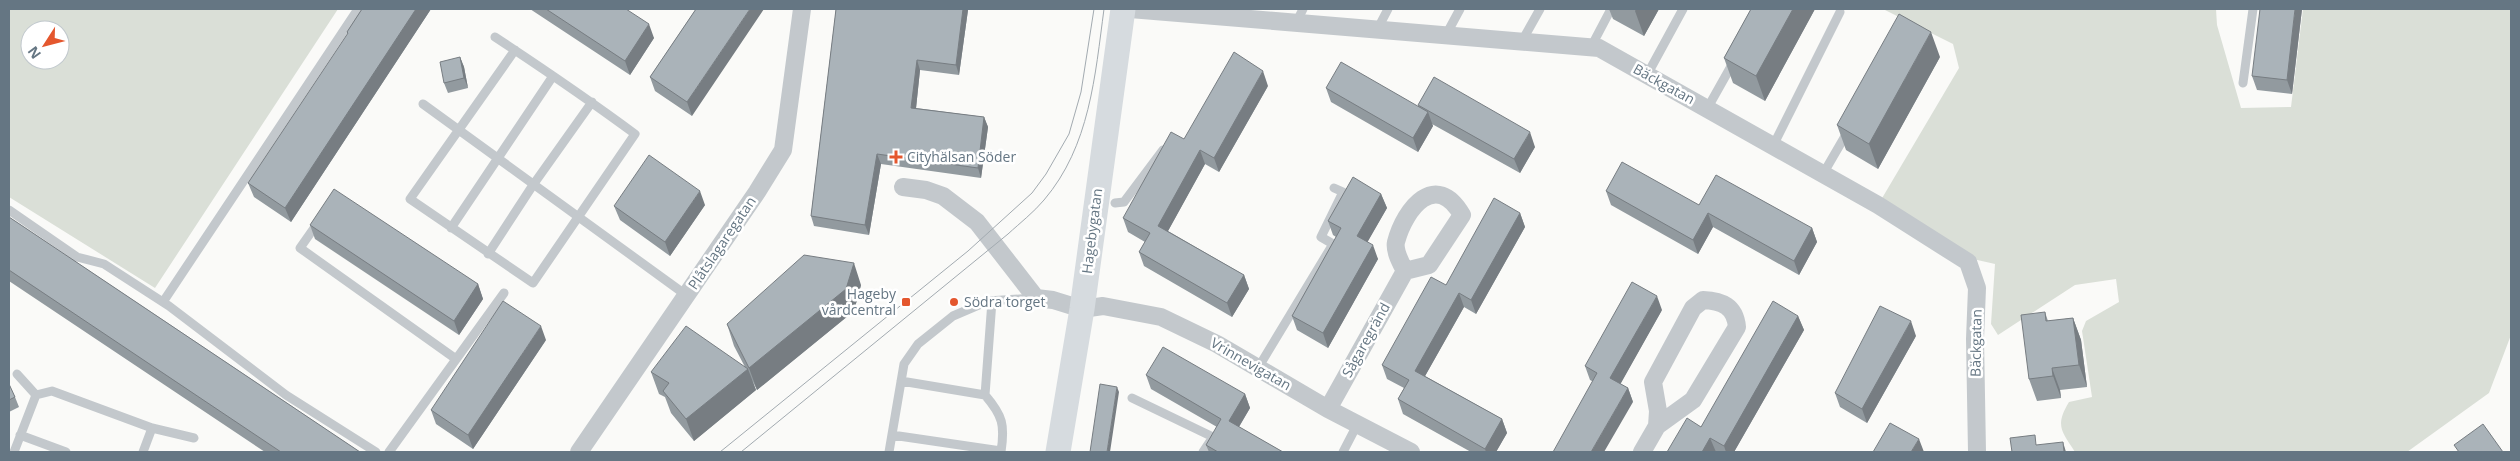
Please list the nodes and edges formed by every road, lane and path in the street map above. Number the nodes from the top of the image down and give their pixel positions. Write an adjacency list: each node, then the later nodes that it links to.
1 (358, 9): 46 (lane)
2 (802, 9): 43 (street, Plåtslagaregatan)
3 (1123, 9): 47 (street, Hagebygatan)
4 (1130, 9): 12 (street, Bäckgatan)
5 (1388, 9): 13 (lane)
6 (1460, 9): 14 (lane)
7 (1540, 9): 16 (lane)
8 (1611, 9): 17 (lane)
9 (1683, 9): 20 (lane)
10 (2254, 9): 22 (lane)
11 (1840, 12): 29 (lane)
12 (1300, 16): 13 (street, Bäckgatan)
13 (1377, 30): 14 (street, Bäckgatan)
14 (1446, 35): 16 (street, Bäckgatan)
15 (495, 37): 18 (lane)
16 (1522, 41): 17 (street, Bäckgatan)
17 (1591, 47): 20 (street, Bäckgatan)
18 (515, 50): 21 (lane); 27 (lane)
19 (1740, 50): 25 (lane)
20 (1647, 75): 25 (street, Bäckgatan)
21 (553, 76): 23 (lane); 30 (lane)
22 (2242, 83)
23 (592, 102): 32 (lane); 38 (lane)
24 (424, 104): 27 (lane)
25 (1707, 109): 29 (street, Bäckgatan)
26 (1851, 125): 31 (lane)
27 (459, 130): 30 (lane); 39 (lane)
28 (1171, 139): 35 (lane)
29 (1773, 146): 31 (street, Bäckgatan)
30 (499, 160): 32 (lane); 39 (lane)
31 (1823, 174): 75 (street, Bäckgatan)
32 (533, 185): 38 (lane); 40 (lane)
33 (903, 187): 44 (street)
34 (1334, 188): 49 (lane)
35 (1115, 203)
36 (9, 210): 46 (lane)
37 (322, 216): 48 (lane)
38 (578, 218): 40 (lane); 43 (lane)
39 (451, 228): 40 (lane)
40 (488, 254)
41 (1405, 272): 55 (street, Sågaregränd)
42 (504, 293): 48 (lane)
43 (686, 295): 67 (street, Plåtslagaregatan)
44 (1036, 298): 45 (lane); 47 (street)
45 (992, 301): 51 (lane); 53 (lane)
46 (164, 302): 65 (lane)
47 (1082, 309): 49 (street, Vrinnevigatan); 70 (street, Hagebygatan)
48 (456, 359): 66 (lane)
49 (1258, 368): 55 (street, Vrinnevigatan)
50 (17, 374): 52 (lane)
51 (901, 382): 53 (lane); 59 (lane)
52 (36, 395): 58 (lane); 60 (lane)
53 (985, 395): 69 (lane)
54 (1132, 398): 71 (lane)
55 (1328, 409): 56 (street, Vrinnevigatan)
56 (1357, 425): 72 (lane); 73 (street, Vrinnevigatan)
57 (1657, 426): 57 (street); 74 (street)
58 (152, 428): 61 (lane); 64 (lane)
59 (892, 435): 68 (lane); 69 (lane)
60 (20, 436): 62 (lane); 63 (lane)
61 (194, 438)
62 (14, 452)
63 (66, 452)
64 (143, 452)
65 (376, 452)
66 (389, 452)
67 (579, 452)
68 (889, 452)
69 (1001, 452)
70 (1058, 452)
71 (1203, 452)
72 (1343, 452)
73 (1410, 452)
74 (1642, 452)
75 (1977, 452)

